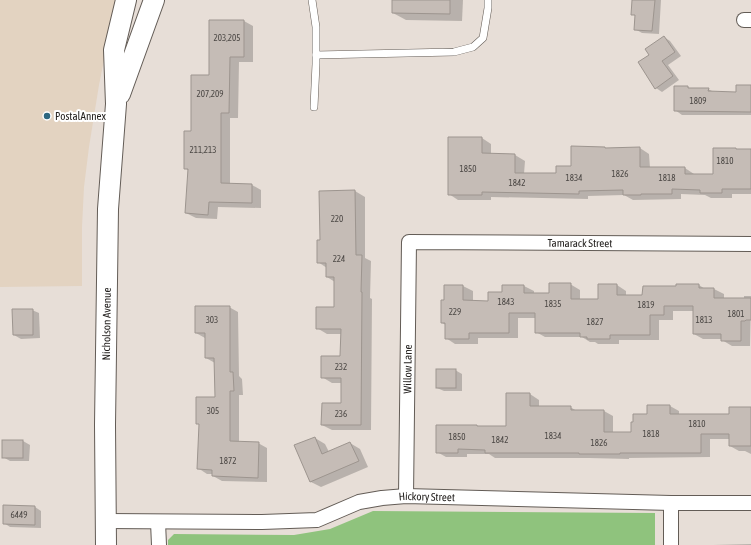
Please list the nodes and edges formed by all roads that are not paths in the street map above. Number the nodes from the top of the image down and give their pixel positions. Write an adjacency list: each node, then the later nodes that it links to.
1 (126, 0): 6 (main road, Nicholson Avenue)
2 (154, 0): 6 (main road, Nicholson Avenue)
3 (312, 0): 5 (lane)
4 (488, 0): 5 (lane)
5 (316, 55): 7 (lane)
6 (116, 104): 13 (main road, Nicholson Avenue)
7 (314, 107)
8 (409, 242): 9 (street, Tamarack Street); 10 (street, Willow Lane)
9 (751, 244)
10 (406, 496): 11 (street, Hickory Street); 14 (street, Hickory Street)
11 (671, 503): 12 (street, Hickory Street); 17 (street)
12 (751, 503)
13 (106, 521): 14 (street, Hickory Street); 15 (main road, Nicholson Avenue)
14 (158, 522): 16 (street)
15 (106, 545)
16 (159, 545)
17 (671, 545)

